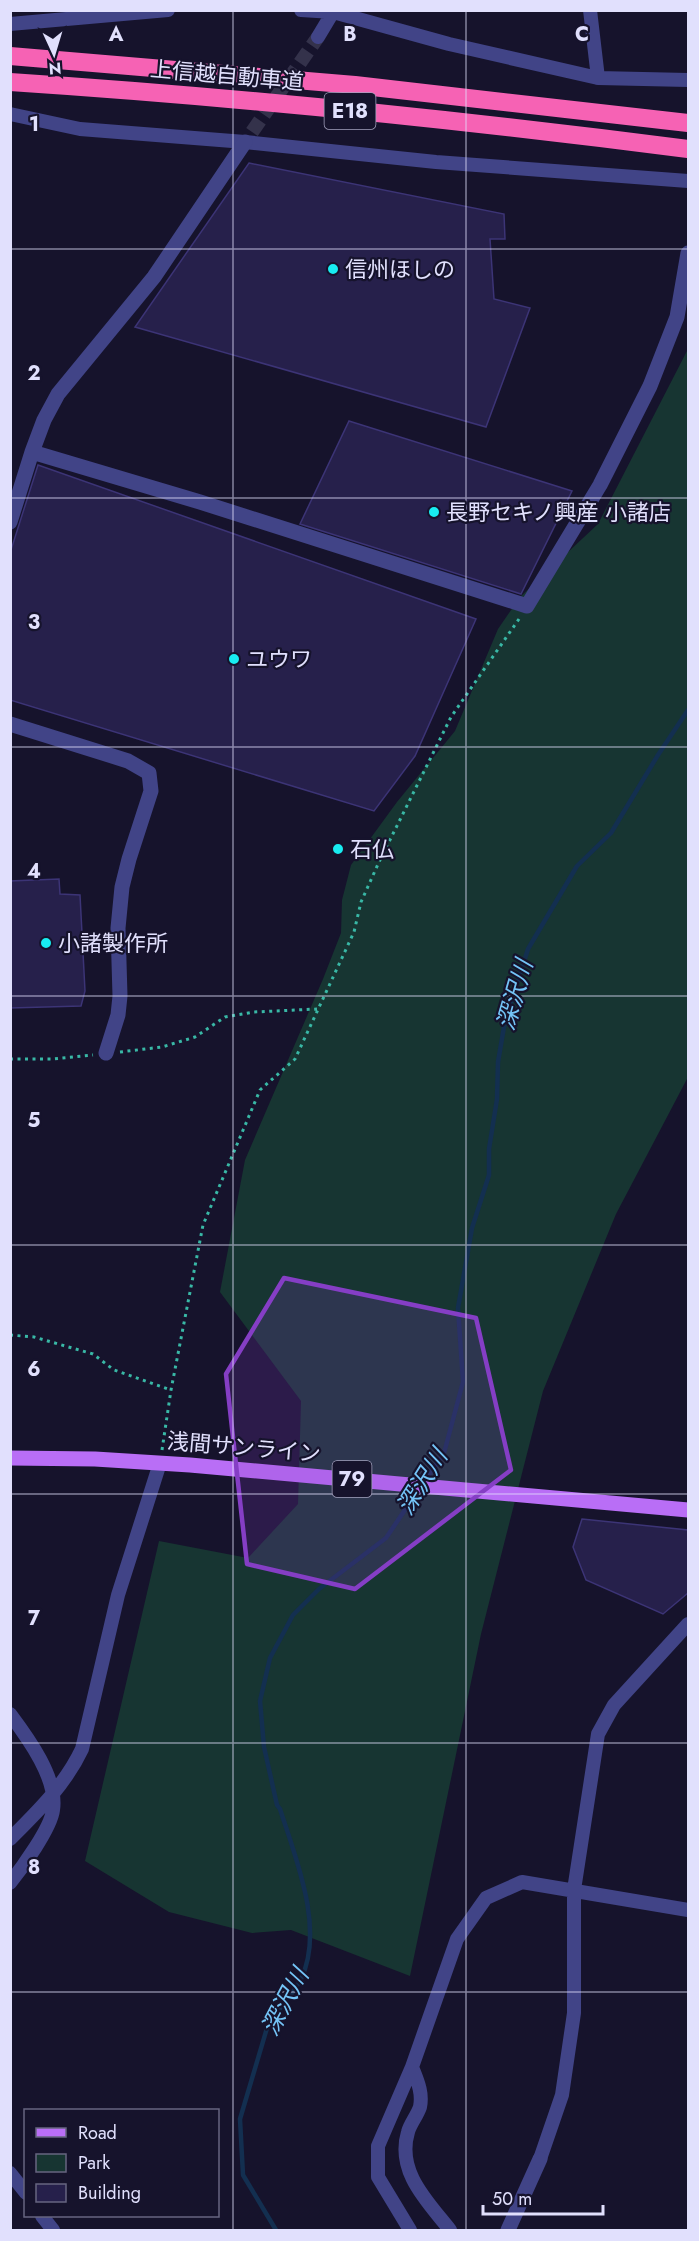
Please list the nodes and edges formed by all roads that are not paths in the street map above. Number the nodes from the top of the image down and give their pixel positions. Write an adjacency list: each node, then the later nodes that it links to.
1 (168, 10): 5 (street)
2 (301, 10): 4 (street)
3 (590, 10): 8 (street)
4 (333, 12): 6 (street); 8 (street)
5 (10, 24)
6 (318, 37)
7 (10, 56): 12 (highway, 上信越自動車道 / E18)
8 (598, 78): 9 (street)
9 (688, 80)
10 (10, 81): 14 (highway, 上信越自動車道 / E18)
11 (10, 114): 13 (street)
12 (688, 123)
13 (248, 137): 15 (street); 17 (street)
14 (688, 149)
15 (688, 181)
16 (688, 253): 17 (street)
17 (32, 452): 18 (street)
18 (10, 522)
19 (10, 724): 20 (street)
20 (106, 1053)
21 (10, 1458): 22 (main road, 浅間サンライン / 79)
22 (160, 1463): 23 (main road, 浅間サンライン / 79); 26 (street)
23 (688, 1510)
24 (688, 1624): 29 (street)
25 (10, 1714): 26 (street)
26 (53, 1796): 27 (street); 28 (street)
27 (10, 1839)
28 (10, 1883)
29 (574, 1890): 30 (street); 31 (street); 32 (street)
30 (688, 1910)
31 (412, 2067): 37 (street); 38 (street)
32 (540, 2159): 39 (street)
33 (10, 2173): 34 (street)
34 (24, 2190)
35 (43, 2217): 36 (street)
36 (52, 2230)
37 (410, 2230)
38 (450, 2230)
39 (508, 2230)

